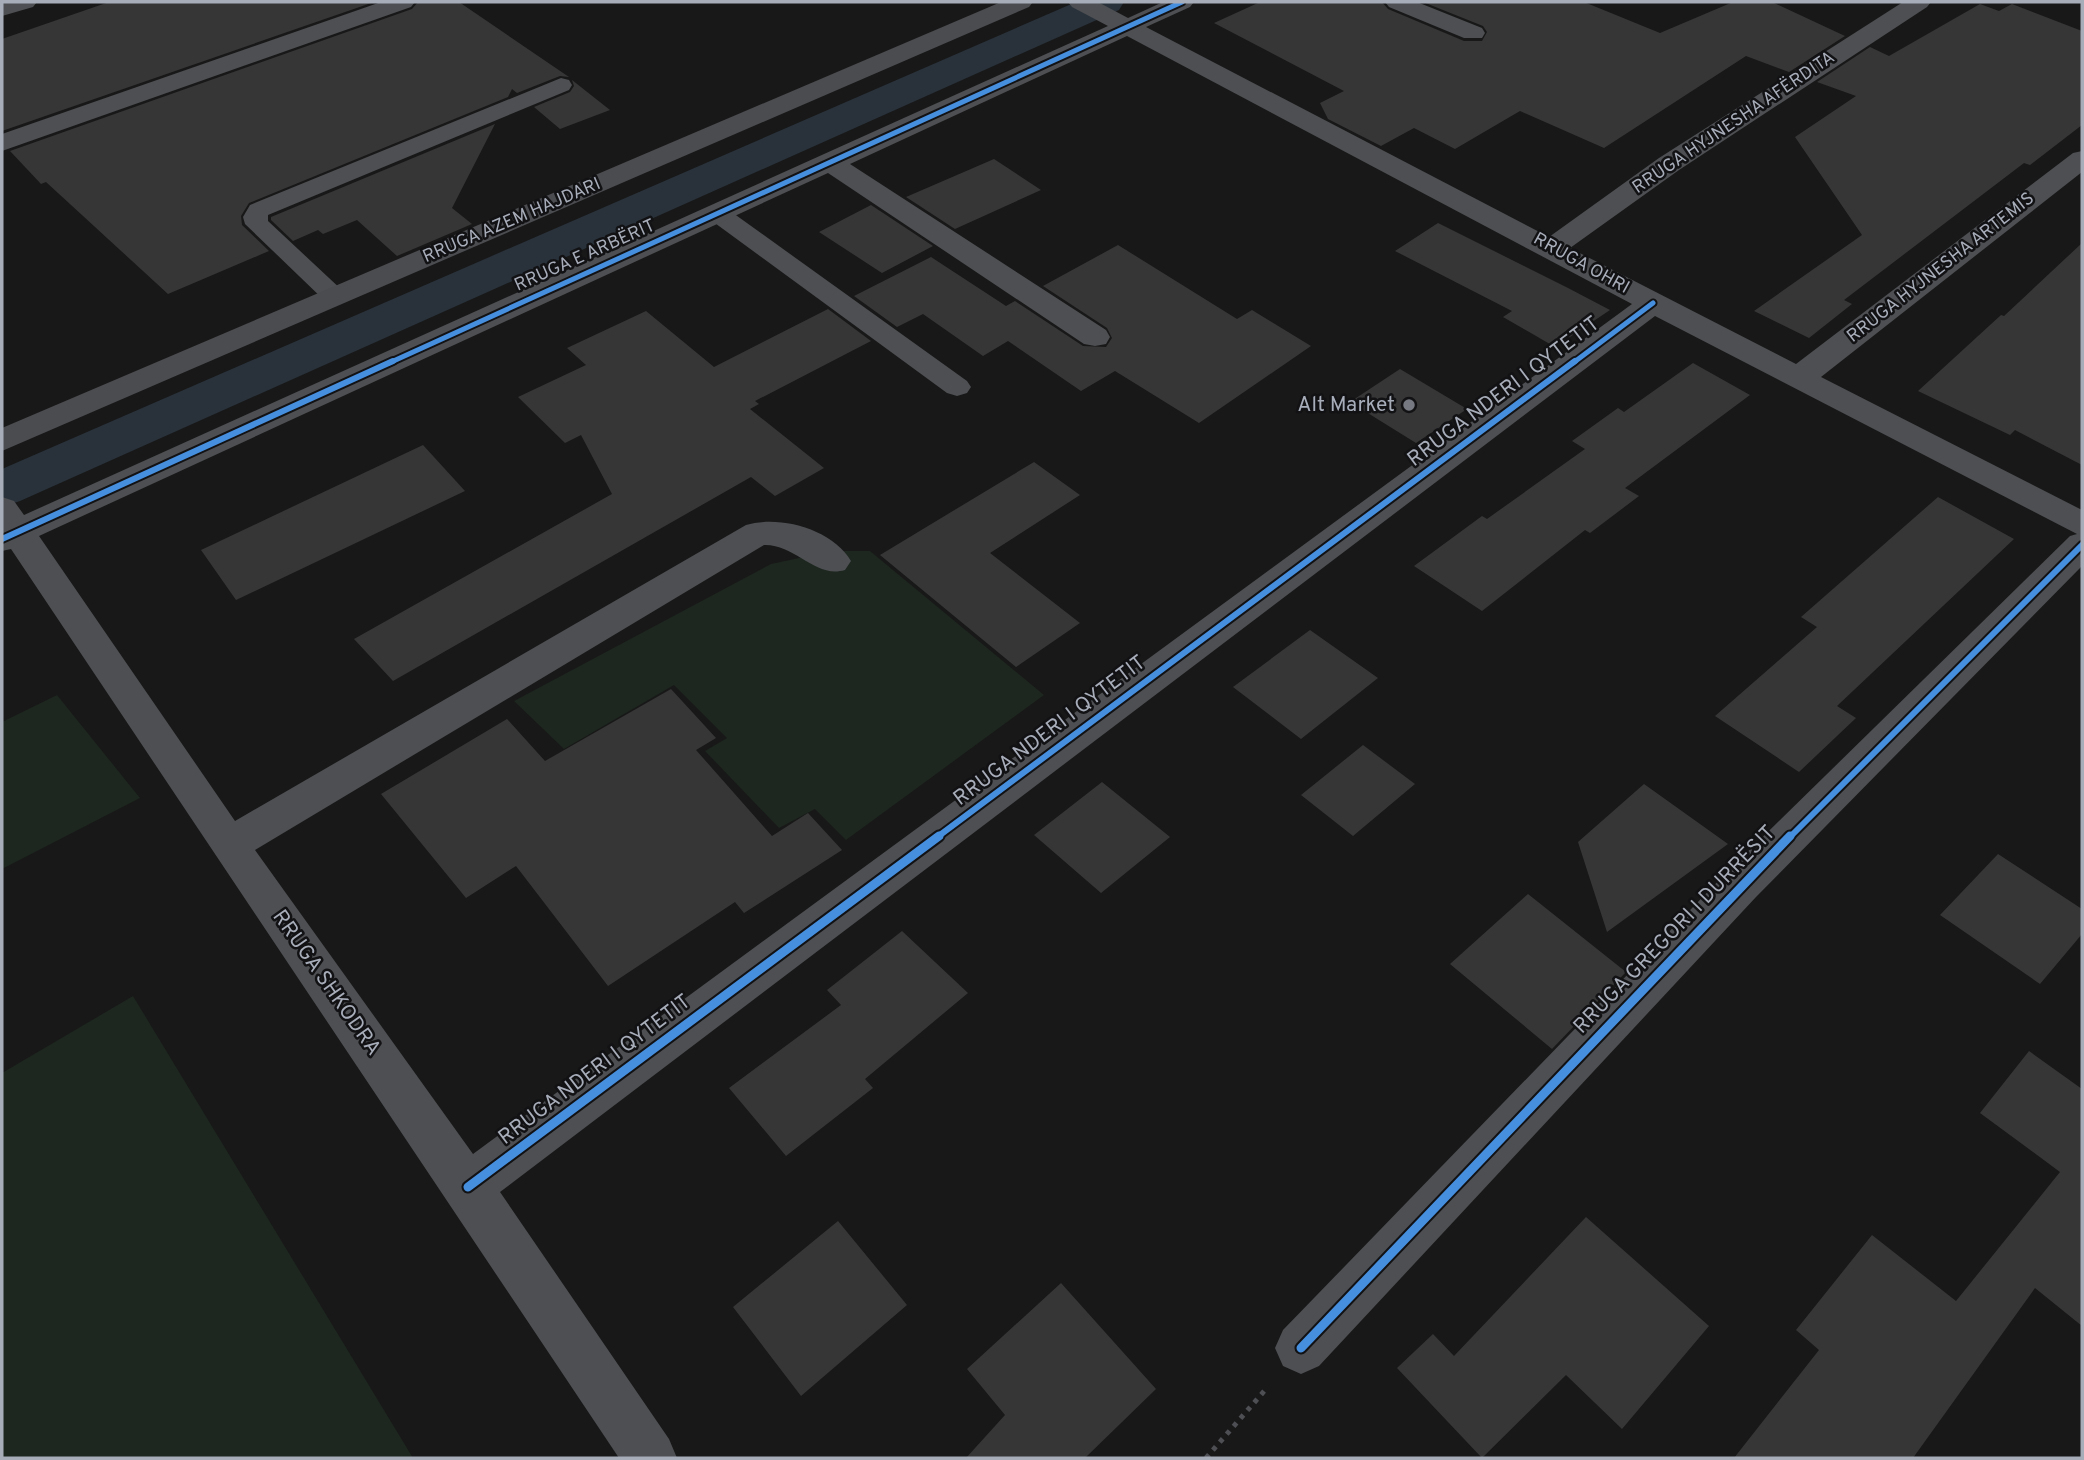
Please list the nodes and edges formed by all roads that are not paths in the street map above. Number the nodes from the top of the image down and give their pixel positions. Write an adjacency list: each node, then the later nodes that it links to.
1 (25, 2): 8 (street)
2 (403, 2): 12 (street)
3 (1021, 2): 17 (street, RRUGA AZEM HAJDARI)
4 (1080, 2): 9 (street, RRUGA OHRI)
5 (1182, 2): 9 (street, RRUGA E ARBËRIT)
6 (1397, 2): 10 (street)
7 (1919, 2): 16 (street, RRUGA HYJNESHA AFËRDITA)
8 (2, 9)
9 (1120, 23): 14 (street, RRUGA E ARBËRIT); 16 (street, RRUGA OHRI)
10 (1473, 33)
11 (561, 85): 17 (lane)
12 (2, 143)
13 (2082, 159): 20 (street, RRUGA HYJNESHA ARTEMIS)
14 (829, 162): 15 (street, RRUGA E ARBËRIT); 19 (street)
15 (717, 213): 21 (lane); 24 (street, RRUGA E ARBËRIT)
16 (1552, 248): 18 (street, RRUGA OHRI)
17 (335, 297): 22 (street, RRUGA AZEM HAJDARI)
18 (1653, 303): 20 (street, RRUGA OHRI); 28 (street, RRUGA NDERI I QYTETIT)
19 (1095, 337)
20 (1800, 377): 23 (street, RRUGA OHRI)
21 (957, 387)
22 (2, 440)
23 (2082, 524)
24 (7, 526): 27 (street, RRUGA SHKODRA)
25 (2082, 545): 29 (street, RRUGA GREGORI I DURRËSIT)
26 (833, 561): 27 (street)
27 (229, 845): 28 (street, RRUGA SHKODRA)
28 (468, 1187): 30 (street, RRUGA SHKODRA)
29 (1301, 1348)
30 (650, 1458)

